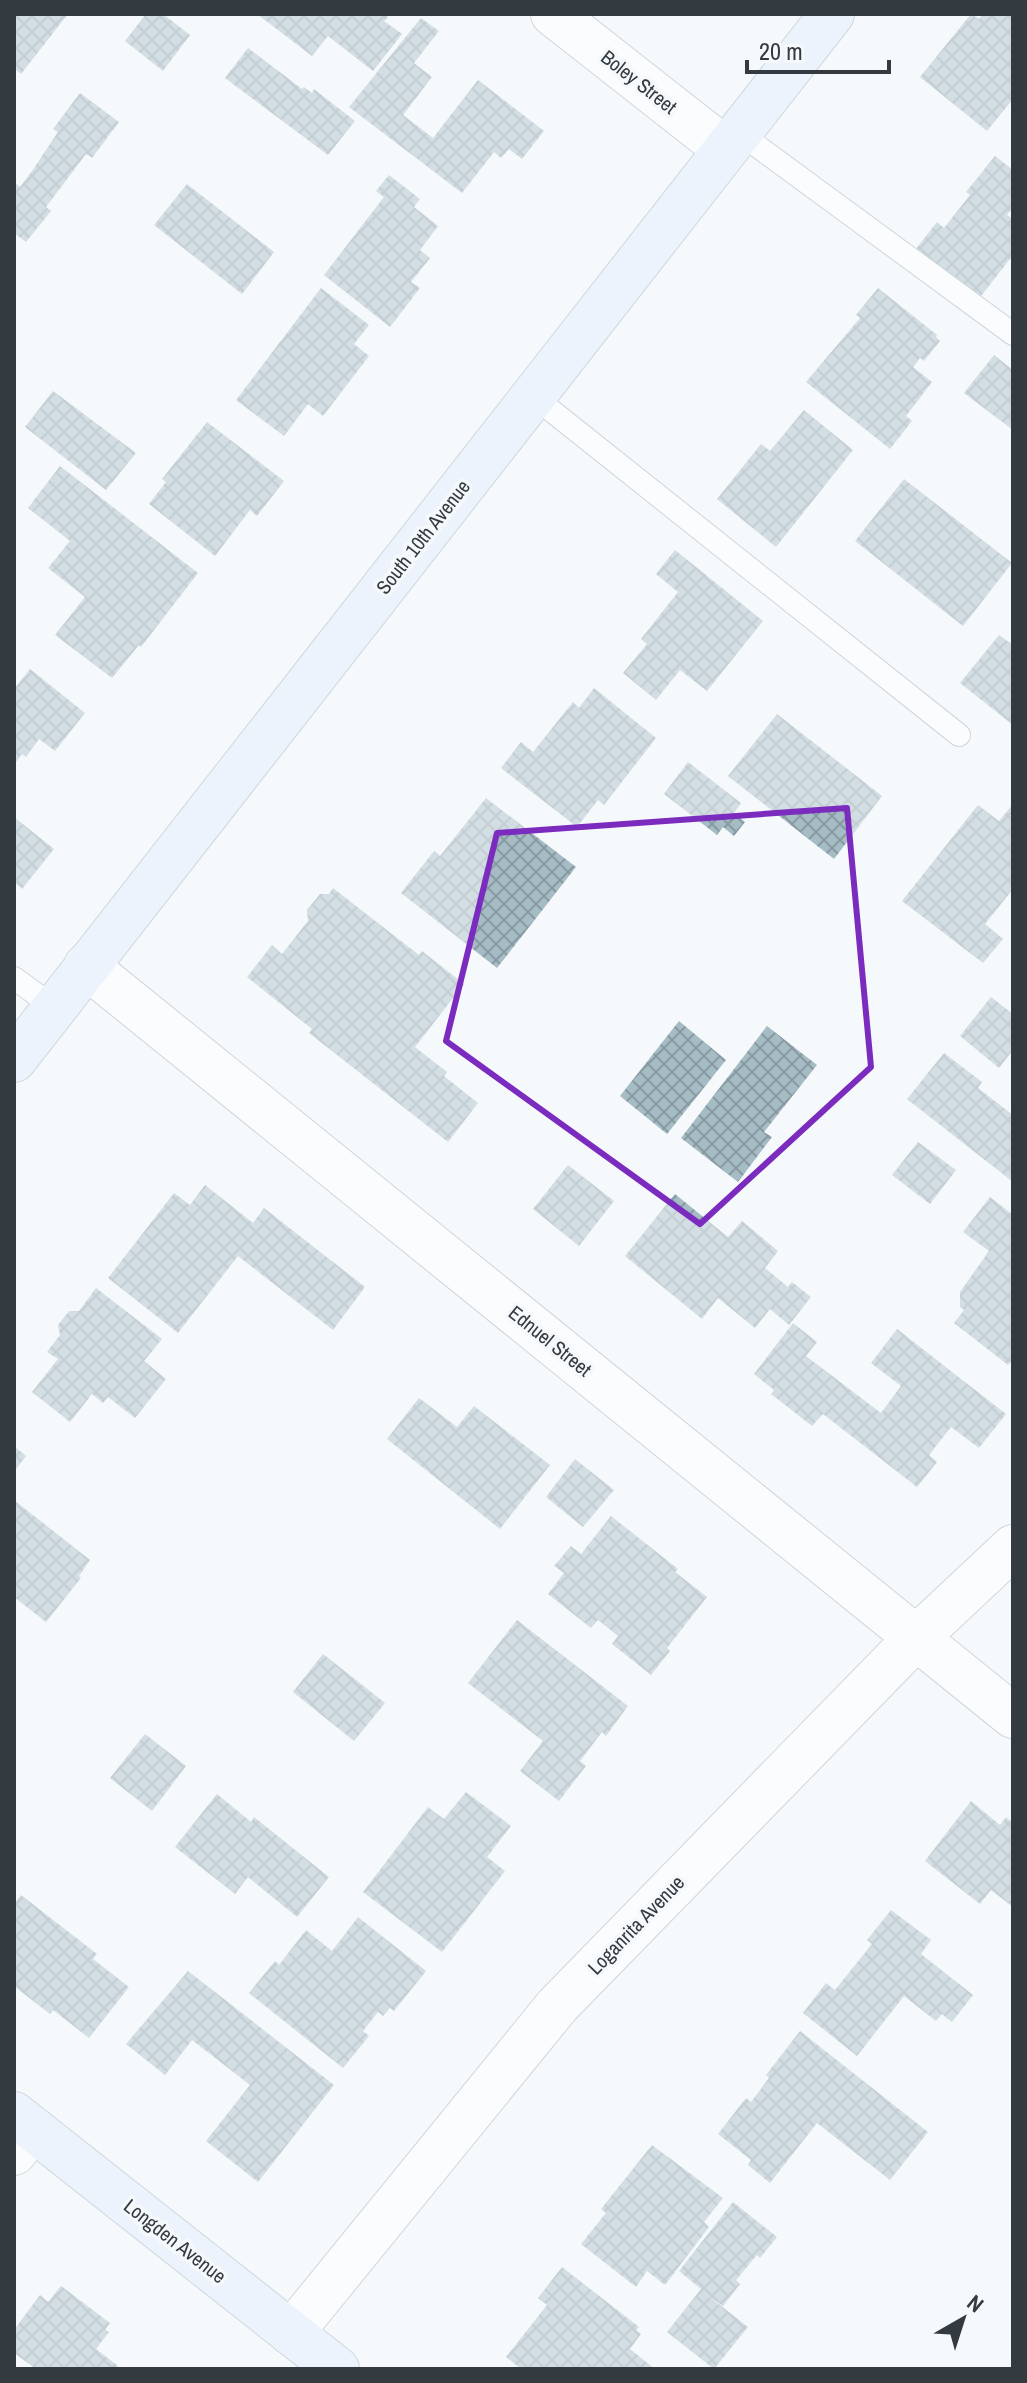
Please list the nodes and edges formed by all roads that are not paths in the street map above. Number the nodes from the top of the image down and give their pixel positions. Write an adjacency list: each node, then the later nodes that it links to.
1 (553, 14): 3 (street, Boley Street)
2 (832, 14): 3 (street, South 10th Avenue)
3 (732, 141): 4 (lane); 5 (street, South 10th Avenue)
4 (1013, 334)
5 (533, 396): 6 (lane); 7 (street, South 10th Avenue)
6 (959, 735)
7 (86, 966): 9 (street, South 10th Avenue); 12 (street, Ednuel Street)
8 (14, 978): 9 (lane)
9 (55, 1008): 10 (street, South 10th Avenue)
10 (14, 1060)
11 (1013, 1547): 12 (street, Loganrita Avenue)
12 (916, 1638): 13 (street, Ednuel Street); 15 (street, Loganrita Avenue)
13 (1013, 1716)
14 (20, 2132): 15 (street, Longden Avenue)
15 (291, 2333): 16 (street, Longden Avenue)
16 (337, 2369)

